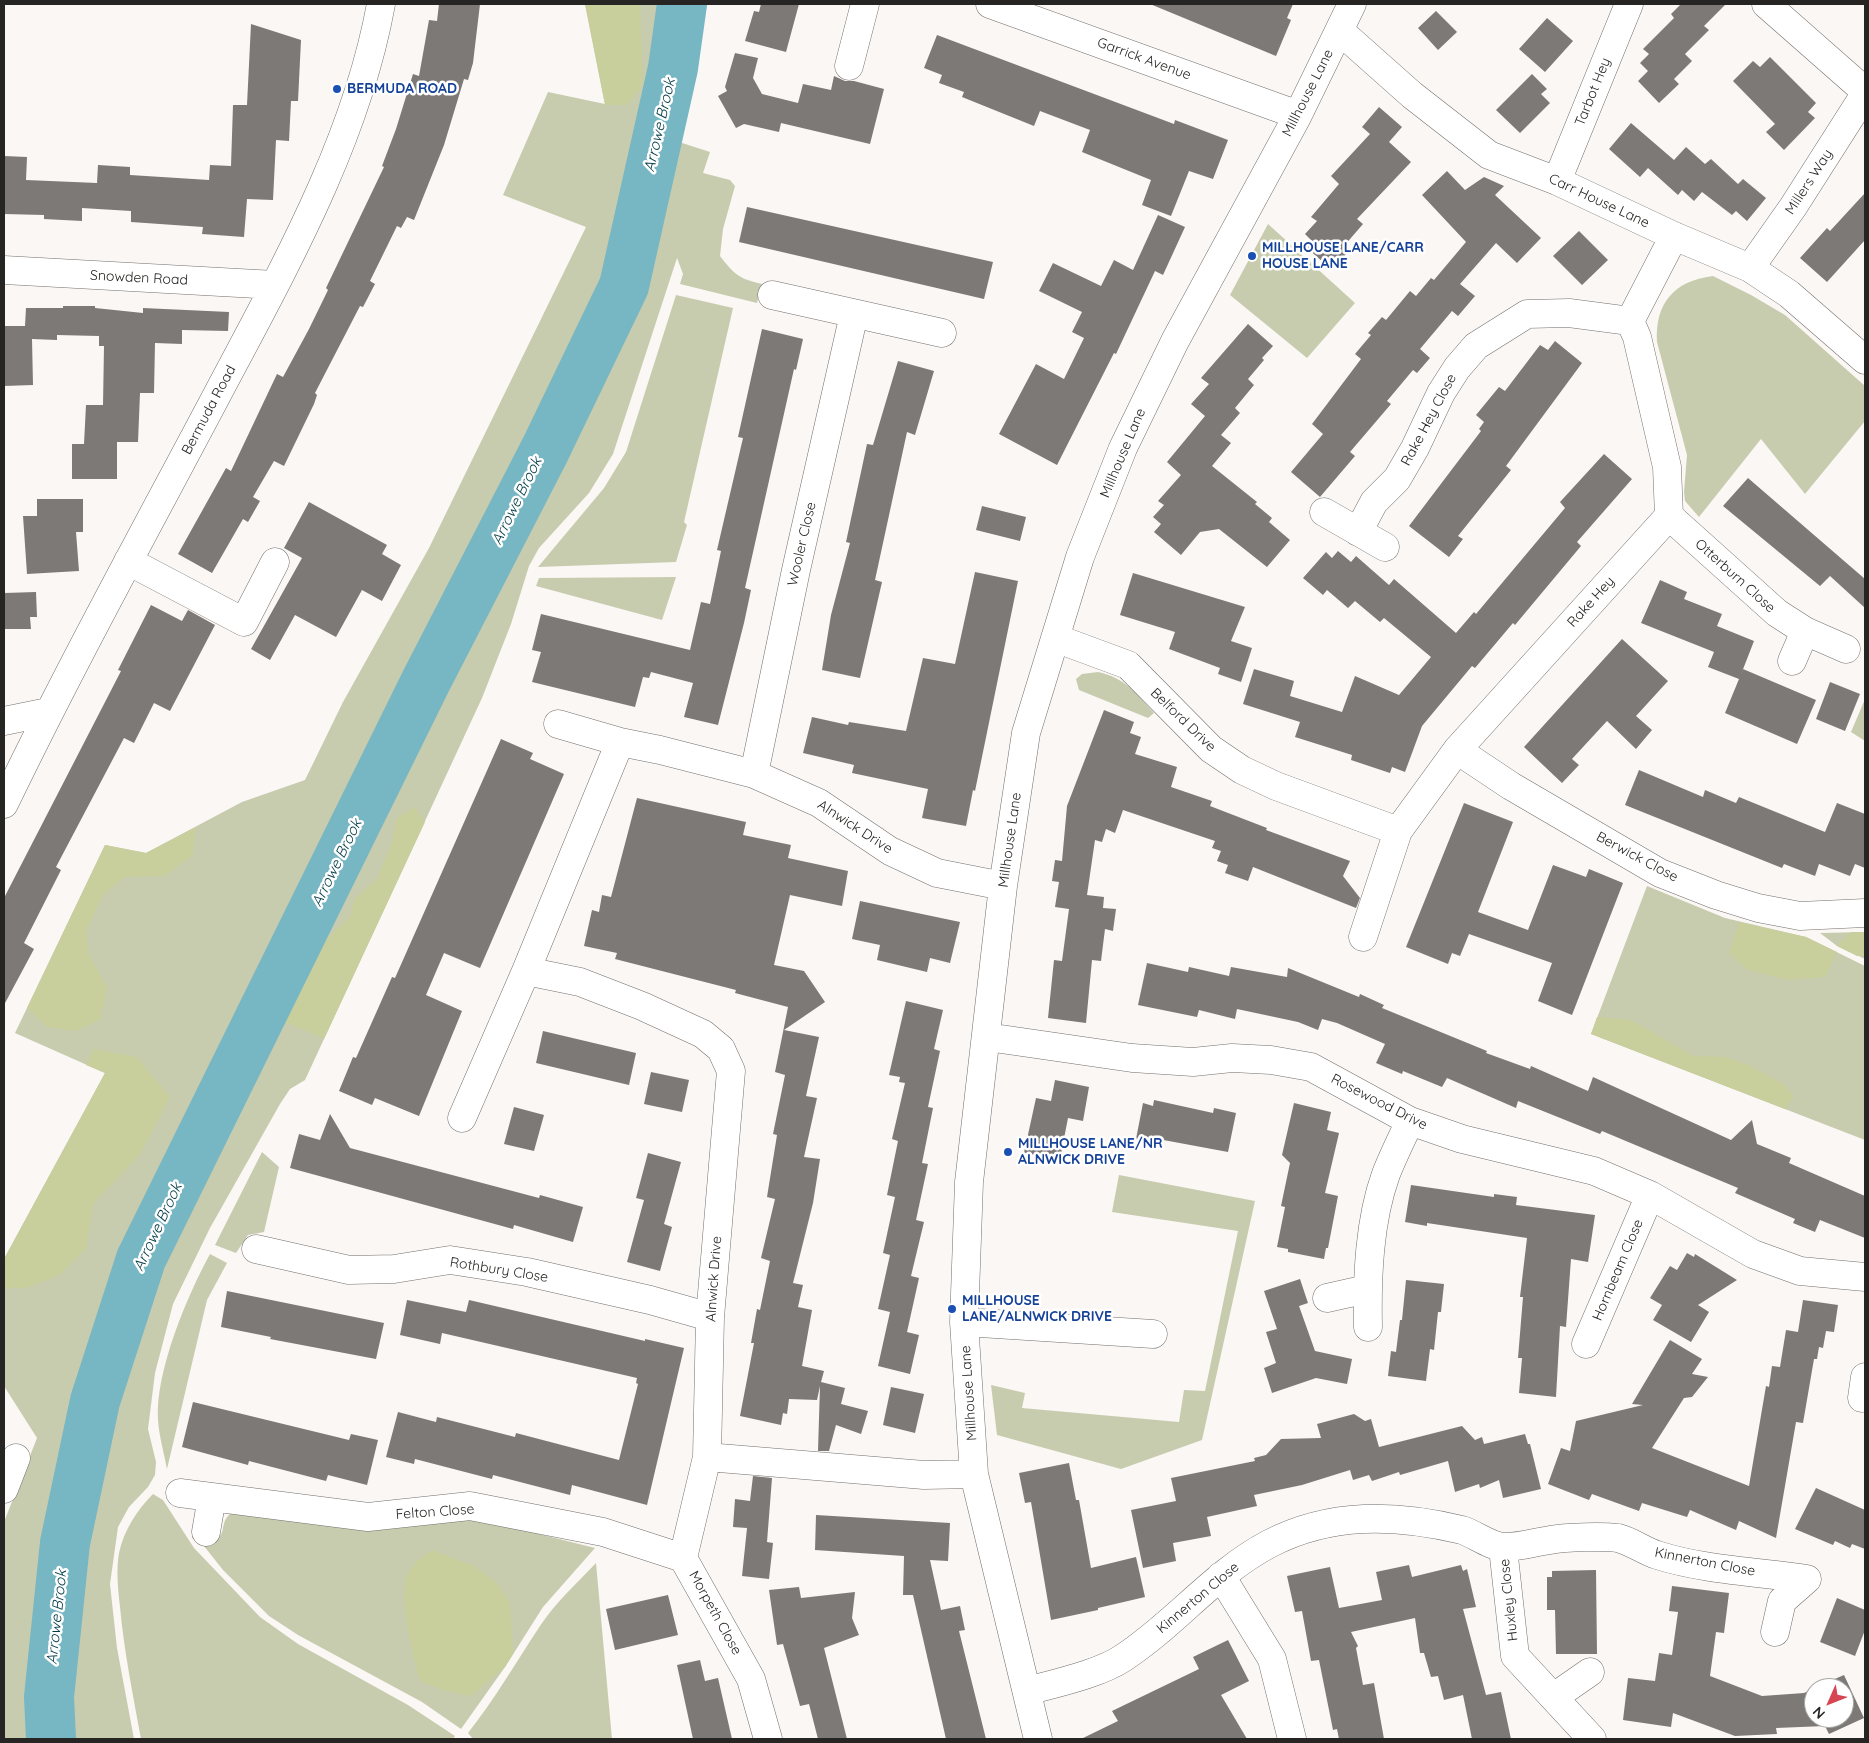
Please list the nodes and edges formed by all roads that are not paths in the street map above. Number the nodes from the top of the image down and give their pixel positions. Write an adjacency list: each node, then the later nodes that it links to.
1 (381, 4): 15 (street, Bermuda Road)
2 (865, 4): 8 (street)
3 (990, 4): 10 (street, Garrick Avenue)
4 (1352, 4): 7 (street, Millhouse Lane)
5 (1629, 4): 11 (street, Tarbot Hey)
6 (1766, 4): 9 (street, Millers Way)
7 (1340, 31): 10 (street, Millhouse Lane); 11 (street, Carr House Lane)
8 (849, 66)
9 (1865, 93): 13 (street, Millers Way)
10 (1298, 115): 28 (street, Millhouse Lane)
11 (1557, 181): 12 (street, Carr House Lane)
12 (1674, 236): 13 (street, Carr House Lane); 18 (street)
13 (1750, 268): 20 (street, Carr House Lane)
14 (4, 270): 15 (street, Snowden Road)
15 (275, 285): 25 (street, Bermuda Road)
16 (772, 295): 17 (street)
17 (854, 314): 19 (street); 36 (street, Wooler Close)
18 (1630, 321): 22 (street); 23 (street, Rake Hey Close)
19 (942, 333)
20 (1865, 360)
21 (1324, 512): 23 (street)
22 (1669, 516): 27 (street, Otterburn Close); 35 (street, Rake Hey)
23 (1358, 532): 24 (street)
24 (1385, 547)
25 (128, 562): 26 (street); 31 (street, Bermuda Road)
26 (275, 562)
27 (1805, 631): 29 (street, Otterburn Close); 30 (street)
28 (1055, 638): 38 (street, Belford Drive); 39 (street, Millhouse Lane)
29 (1846, 649)
30 (1792, 660)
31 (48, 712): 32 (street); 37 (street, Bermuda Road)
32 (4, 721)
33 (558, 724): 34 (street, Alnwick Drive)
34 (620, 742): 36 (street, Alnwick Drive); 42 (street)
35 (1457, 750): 38 (street, Rake Hey); 40 (street, Berwick Close)
36 (754, 774): 39 (street, Alnwick Drive)
37 (4, 804)
38 (1398, 831): 41 (street, Rake Hey)
39 (1003, 886): 43 (street, Millhouse Lane)
40 (1865, 913)
41 (1363, 937)
42 (526, 971): 44 (street); 51 (street, Alnwick Drive)
43 (988, 1037): 45 (street, Rosewood Drive); 52 (street, Millhouse Lane)
44 (462, 1118)
45 (1410, 1121): 46 (street, Rosewood Drive); 49 (street)
46 (1650, 1195): 48 (street, Rosewood Drive); 55 (street, Hornbeam Close)
47 (256, 1250): 51 (street, Rothbury Close)
48 (1865, 1278)
49 (1368, 1289): 50 (street); 53 (street)
50 (1327, 1298)
51 (710, 1317): 56 (street, Alnwick Drive)
52 (964, 1322): 54 (street); 58 (street, Millhouse Lane)
53 (1368, 1327)
54 (1153, 1334)
55 (1586, 1344)
56 (708, 1457): 58 (street); 64 (street, Morpeth Close)
57 (16, 1458): 59 (street)
58 (974, 1474): 68 (street, Millhouse Lane)
59 (4, 1487)
60 (180, 1493): 61 (street, Felton Close)
61 (212, 1497): 62 (street); 64 (street, Felton Close)
62 (206, 1532)
63 (1503, 1548): 65 (street, Kinnerton Close); 66 (street, Kinnerton Close); 69 (street, Huxley Close)
64 (683, 1558): 70 (street, Morpeth Close)
65 (1221, 1576): 68 (street, Kinnerton Close); 72 (street)
66 (1775, 1632)
67 (1590, 1672): 69 (street)
68 (1028, 1692): 71 (street, Millhouse Lane)
69 (1554, 1697): 73 (street, Huxley Close)
70 (768, 1739)
71 (1038, 1739)
72 (1292, 1739)
73 (1592, 1739)

